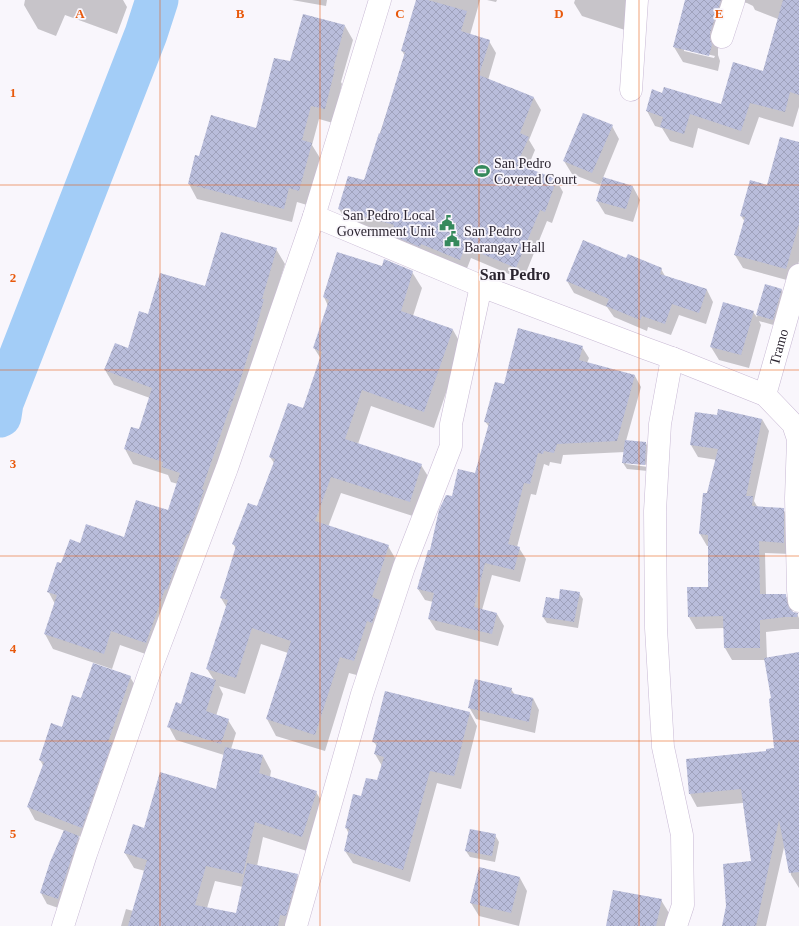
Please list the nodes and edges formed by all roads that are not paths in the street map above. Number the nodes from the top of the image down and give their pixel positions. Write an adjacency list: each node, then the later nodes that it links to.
1 (380, 0): 6 (street)
2 (636, 0): 5 (street)
3 (734, 0): 4 (street)
4 (722, 37)
5 (630, 90)
6 (314, 216): 8 (street); 12 (street)
7 (799, 275): 10 (street, Tramo)
8 (481, 286): 9 (street); 13 (street)
9 (672, 358): 10 (street); 14 (street)
10 (765, 394): 11 (street)
11 (799, 601)
12 (63, 926)
13 (296, 926)
14 (676, 926)

